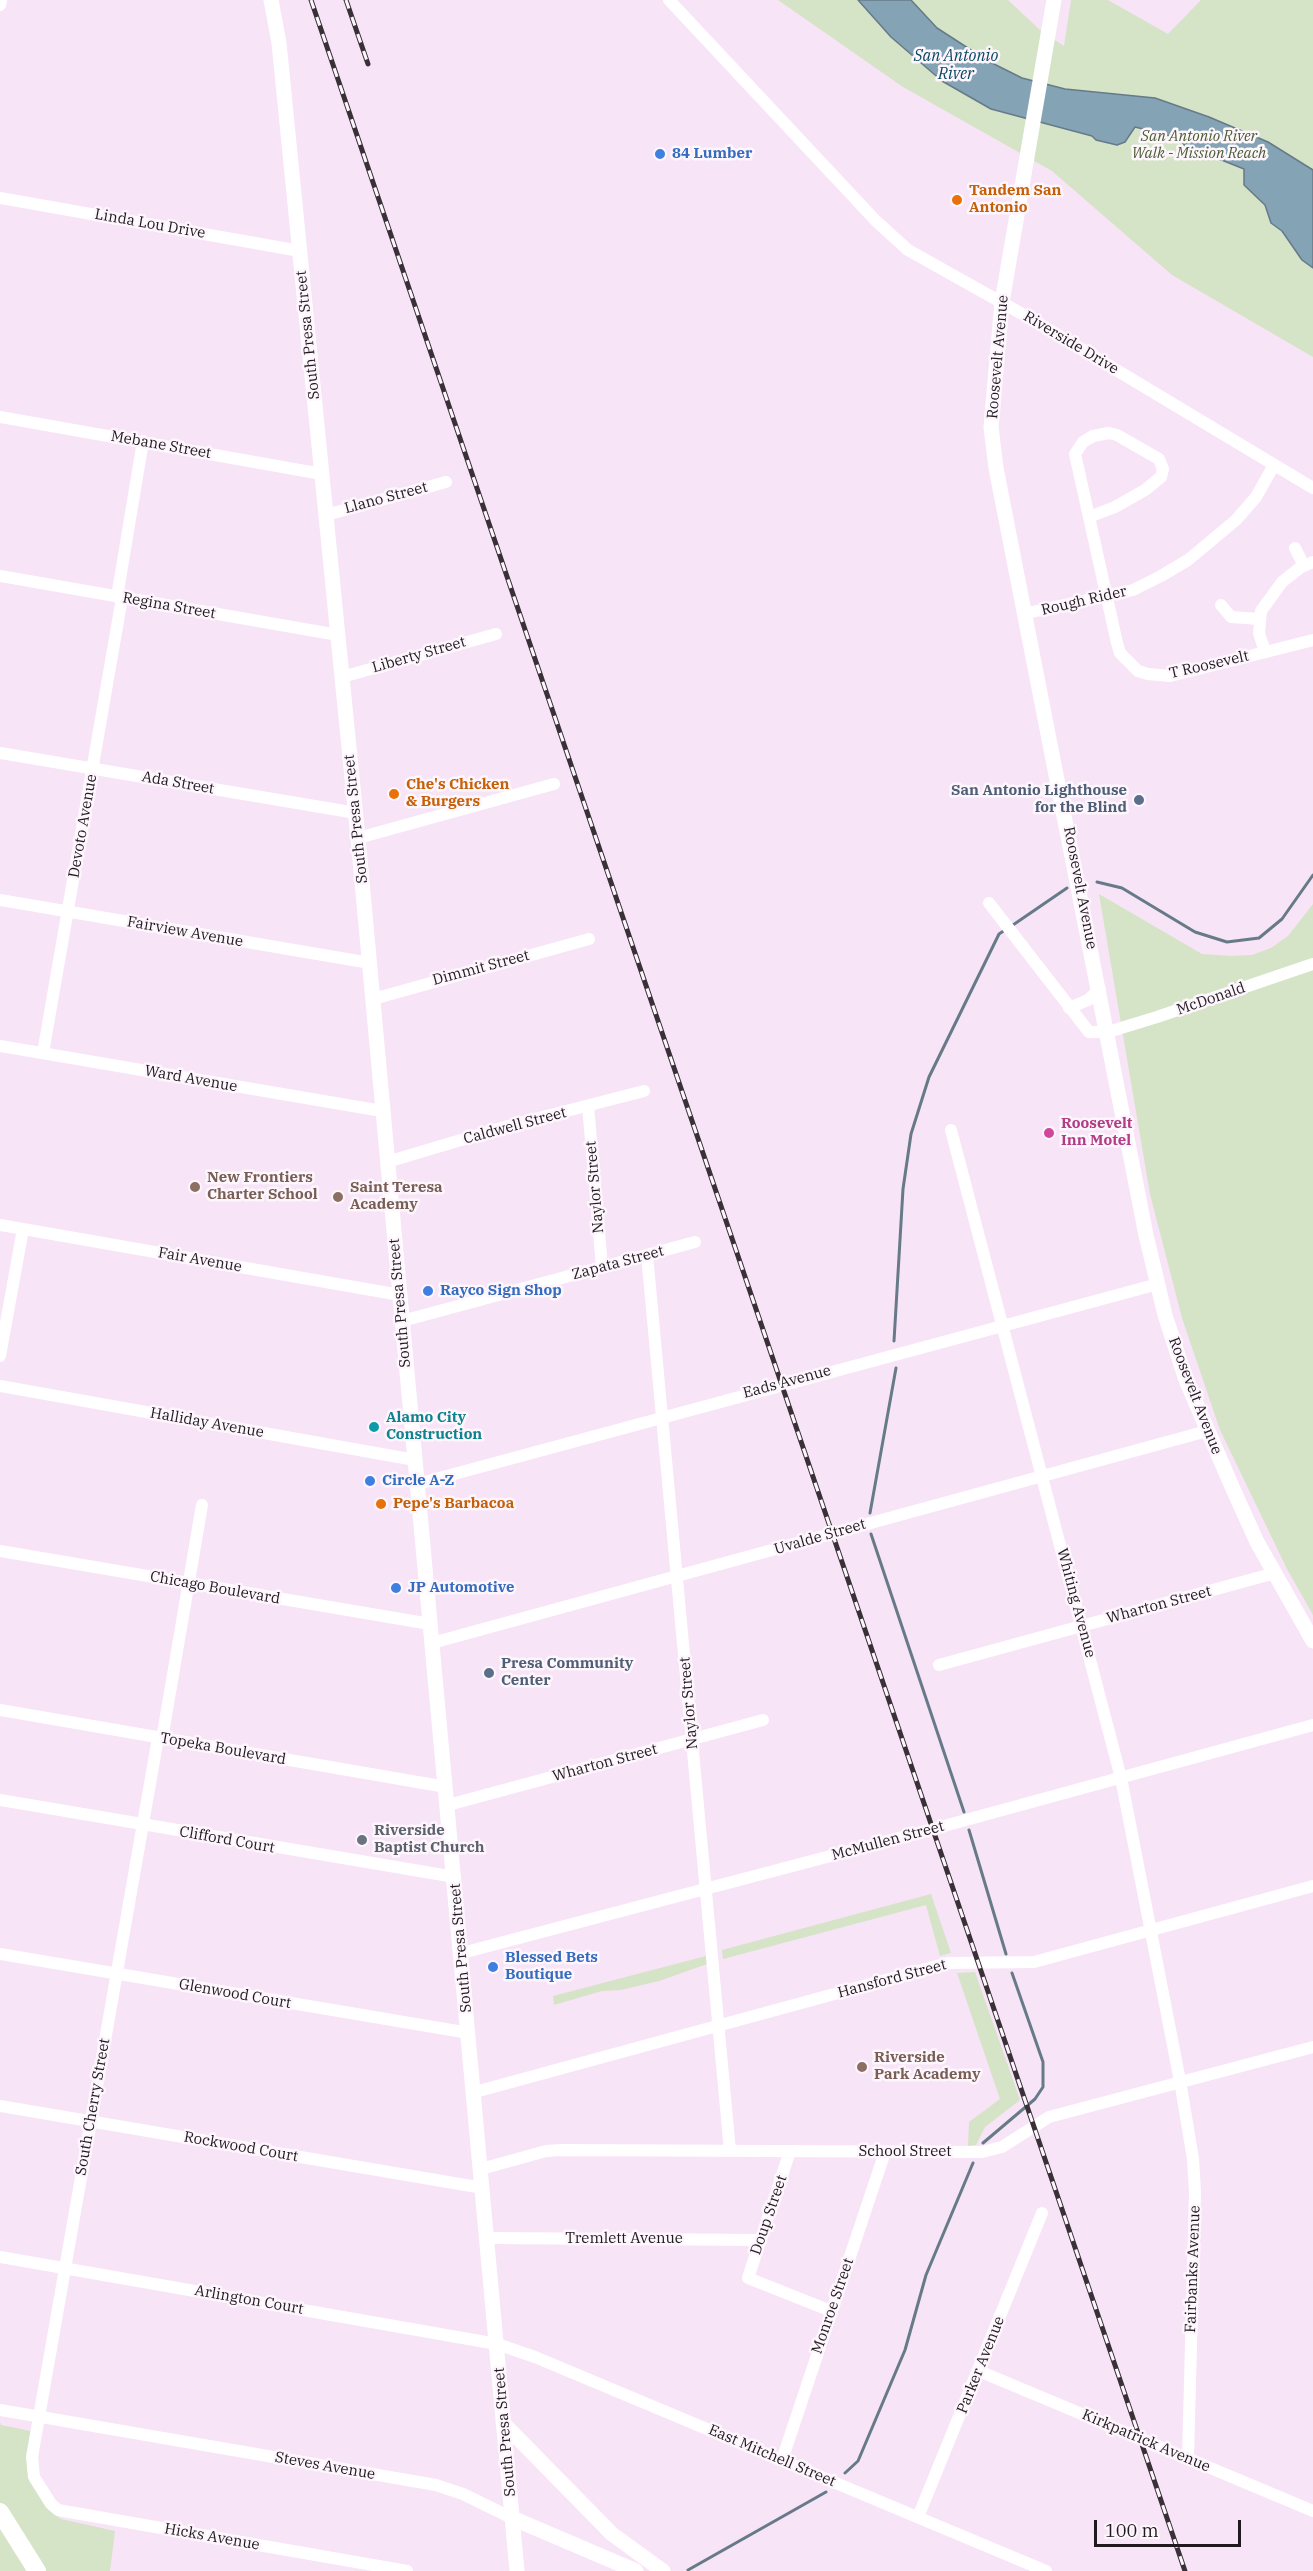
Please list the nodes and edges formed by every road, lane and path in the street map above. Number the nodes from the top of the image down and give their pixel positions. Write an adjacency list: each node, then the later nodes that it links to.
1 (1, 0): 5 (street)
2 (271, 0): 7 (main road, South Presa Street)
3 (669, 0): 8 (street, Riverside Drive)
4 (1054, 0): 8 (main road, Roosevelt Avenue)
5 (0, 5)
6 (0, 198): 7 (street, Linda Lou Drive)
7 (300, 251): 12 (main road, South Presa Street)
8 (1002, 302): 11 (street, Riverside Drive); 23 (main road, Roosevelt Avenue)
9 (0, 417): 10 (street, Mebane Street)
10 (143, 441): 12 (street, Mebane Street); 21 (street, Devoto Avenue)
11 (1274, 465): 14 (street, Riverside Drive); 20 (street, Rough Rider)
12 (322, 474): 15 (main road, South Presa Street)
13 (446, 482): 15 (street, Llano Street)
14 (1313, 488)
15 (326, 514): 26 (main road, South Presa Street)
16 (1089, 518): 16 (street, T Roosevelt); 20 (street, T Roosevelt)
17 (1294, 548): 18 (street)
18 (1308, 564): 24 (street)
19 (0, 576): 21 (street, Regina Street)
20 (1107, 596): 23 (street, Rough Rider); 28 (street, T Roosevelt)
21 (119, 598): 26 (street, Regina Street); 31 (street, Devoto Avenue)
22 (1221, 605): 24 (street)
23 (1023, 614): 41 (main road, Roosevelt Avenue)
24 (1259, 619): 28 (street, T Roosevelt)
25 (496, 634): 29 (street, Liberty Street)
26 (338, 635): 29 (main road, South Presa Street)
27 (1313, 640): 28 (street, T Roosevelt)
28 (1265, 652)
29 (342, 676): 33 (main road, South Presa Street)
30 (0, 753): 31 (street, Ada Street)
31 (93, 769): 33 (street, Ada Street); 37 (street, Devoto Avenue)
32 (554, 784): 34 (street)
33 (356, 813): 34 (main road, South Presa Street)
34 (358, 838): 39 (main road, South Presa Street)
35 (0, 900): 37 (street, Fairview Avenue)
36 (989, 903): 43 (street)
37 (68, 912): 39 (street, Fairview Avenue); 46 (street, Devoto Avenue)
38 (589, 939): 42 (street, Dimmit Street)
39 (370, 963): 42 (main road, South Presa Street)
40 (1313, 964): 44 (street, McDonald)
41 (1100, 989): 43 (street); 44 (main road, Roosevelt Avenue)
42 (373, 999): 49 (main road, South Presa Street)
43 (1069, 1008): 44 (street)
44 (1108, 1032): 57 (main road, Roosevelt Avenue)
45 (0, 1046): 46 (street, Ward Avenue)
46 (43, 1053): 49 (street, Ward Avenue)
47 (644, 1091): 48 (street, Caldwell Street)
48 (588, 1106): 51 (street, Caldwell Street); 56 (street, Naylor Street)
49 (382, 1111): 51 (main road, South Presa Street)
50 (951, 1130): 60 (street, Whiting Avenue)
51 (387, 1162): 58 (main road, South Presa Street)
52 (0, 1225): 53 (street, Fair Avenue)
53 (23, 1229): 58 (street, Fair Avenue); 61 (street)
54 (695, 1242): 55 (street, Zapata Street)
55 (647, 1255): 56 (street, Zapata Street); 63 (street, Naylor Street)
56 (602, 1267): 59 (street, Zapata Street)
57 (1158, 1284): 60 (street, Eads Avenue); 64 (main road, Roosevelt Avenue)
58 (400, 1295): 59 (main road, South Presa Street)
59 (402, 1321): 65 (main road, South Presa Street)
60 (1002, 1324): 63 (street, Eads Avenue); 66 (street, Whiting Avenue)
61 (0, 1356)
62 (0, 1386): 65 (street, Halliday Avenue)
63 (662, 1417): 67 (street, Eads Avenue); 71 (street, Naylor Street)
64 (1207, 1431): 66 (street, Uvalde Street); 70 (main road, Roosevelt Avenue)
65 (415, 1460): 67 (main road, South Presa Street)
66 (1042, 1476): 71 (street, Uvalde Street); 74 (street, Whiting Avenue)
67 (417, 1484): 73 (main road, South Presa Street)
68 (202, 1505): 72 (street, South Cherry Street)
69 (0, 1551): 72 (street, Chicago Boulevard)
70 (1275, 1573): 74 (street, Wharton Street); 75 (main road, Roosevelt Avenue)
71 (677, 1577): 76 (street, Uvalde Street); 82 (street, Naylor Street)
72 (189, 1583): 73 (street, Chicago Boulevard); 81 (street, South Cherry Street)
73 (430, 1624): 76 (main road, South Presa Street)
74 (1083, 1626): 77 (street, Wharton Street); 83 (street, Whiting Avenue)
75 (1313, 1641)
76 (432, 1643): 84 (main road, South Presa Street)
77 (939, 1665)
78 (0, 1710): 81 (street, Topeka Boulevard)
79 (763, 1720): 82 (street, Wharton Street)
80 (1313, 1725): 83 (street, McMullen Street)
81 (160, 1738): 84 (street, Topeka Boulevard); 87 (street, South Cherry Street)
82 (692, 1739): 86 (street, Wharton Street); 90 (street, Naylor Street)
83 (1121, 1778): 90 (street, McMullen Street); 91 (street, Whiting Avenue)
84 (446, 1787): 86 (main road, South Presa Street)
85 (0, 1800): 87 (street, Clifford Court)
86 (447, 1805): 88 (main road, South Presa Street)
87 (143, 1825): 88 (street, Clifford Court); 94 (street, South Cherry Street)
88 (454, 1878): 92 (main road, South Presa Street)
89 (1313, 1886): 91 (street, Hansford Street)
90 (707, 1888): 92 (street, McMullen Street); 95 (street, Naylor Street)
91 (1152, 1930): 95 (street, Hansford Street); 98 (street, Whiting Avenue)
92 (462, 1953): 96 (main road, South Presa Street)
93 (0, 1954): 94 (street, Glenwood Court)
94 (116, 1974): 96 (street, Glenwood Court); 101 (street, South Cherry Street)
95 (719, 2025): 99 (street, Hansford Street); 102 (street, Naylor Street)
96 (469, 2033): 99 (main road, South Presa Street)
97 (1313, 2047): 98 (street, School Street)
98 (1180, 2081): 104 (street, School Street); 118 (street, Fairbanks Avenue)
99 (475, 2092): 105 (main road, South Presa Street)
100 (0, 2106): 101 (street, Rockwood Court)
101 (90, 2121): 106 (street, Rockwood Court); 111 (street, South Cherry Street)
102 (730, 2151): 103 (street, School Street); 105 (street, School Street)
103 (790, 2151): 104 (street, School Street); 109 (street, Doup Street)
104 (885, 2152): 112 (street, Monroe Street)
105 (481, 2169): 106 (main road, South Presa Street)
106 (483, 2188): 108 (main road, South Presa Street)
107 (1042, 2213): 114 (street, Parker Avenue)
108 (488, 2238): 109 (street, Tremlett Avenue); 113 (main road, South Presa Street)
109 (761, 2240): 112 (street, Doup Street)
110 (0, 2257): 111 (street, Arlington Court)
111 (65, 2268): 113 (street, Arlington Court); 116 (street, South Cherry Street)
112 (831, 2311): 119 (street, Monroe Street)
113 (497, 2344): 117 (main road, South Presa Street); 119 (street, East Mitchell Street)
114 (979, 2371): 118 (street, Kirkpatrick Avenue); 123 (street, Parker Avenue)
115 (0, 2410): 116 (street, Steves Avenue)
116 (39, 2416): 120 (street, South Cherry Street); 124 (street, Steves Avenue)
117 (503, 2423): 124 (main road, South Presa Street); 129 (main road)
118 (1188, 2458): 121 (street, Kirkpatrick Avenue)
119 (782, 2460): 123 (street, East Mitchell Street)
120 (34, 2477): 126 (street, Hicks Avenue)
121 (1313, 2511)
122 (0, 2512): 125 (highway)
123 (918, 2517): 130 (street, East Mitchell Street)
124 (512, 2518): 127 (main road, South Presa Street); 128 (main road, Steves Avenue)
125 (37, 2571)
126 (406, 2571)
127 (517, 2571)
128 (636, 2571)
129 (663, 2571)
130 (1046, 2571)

